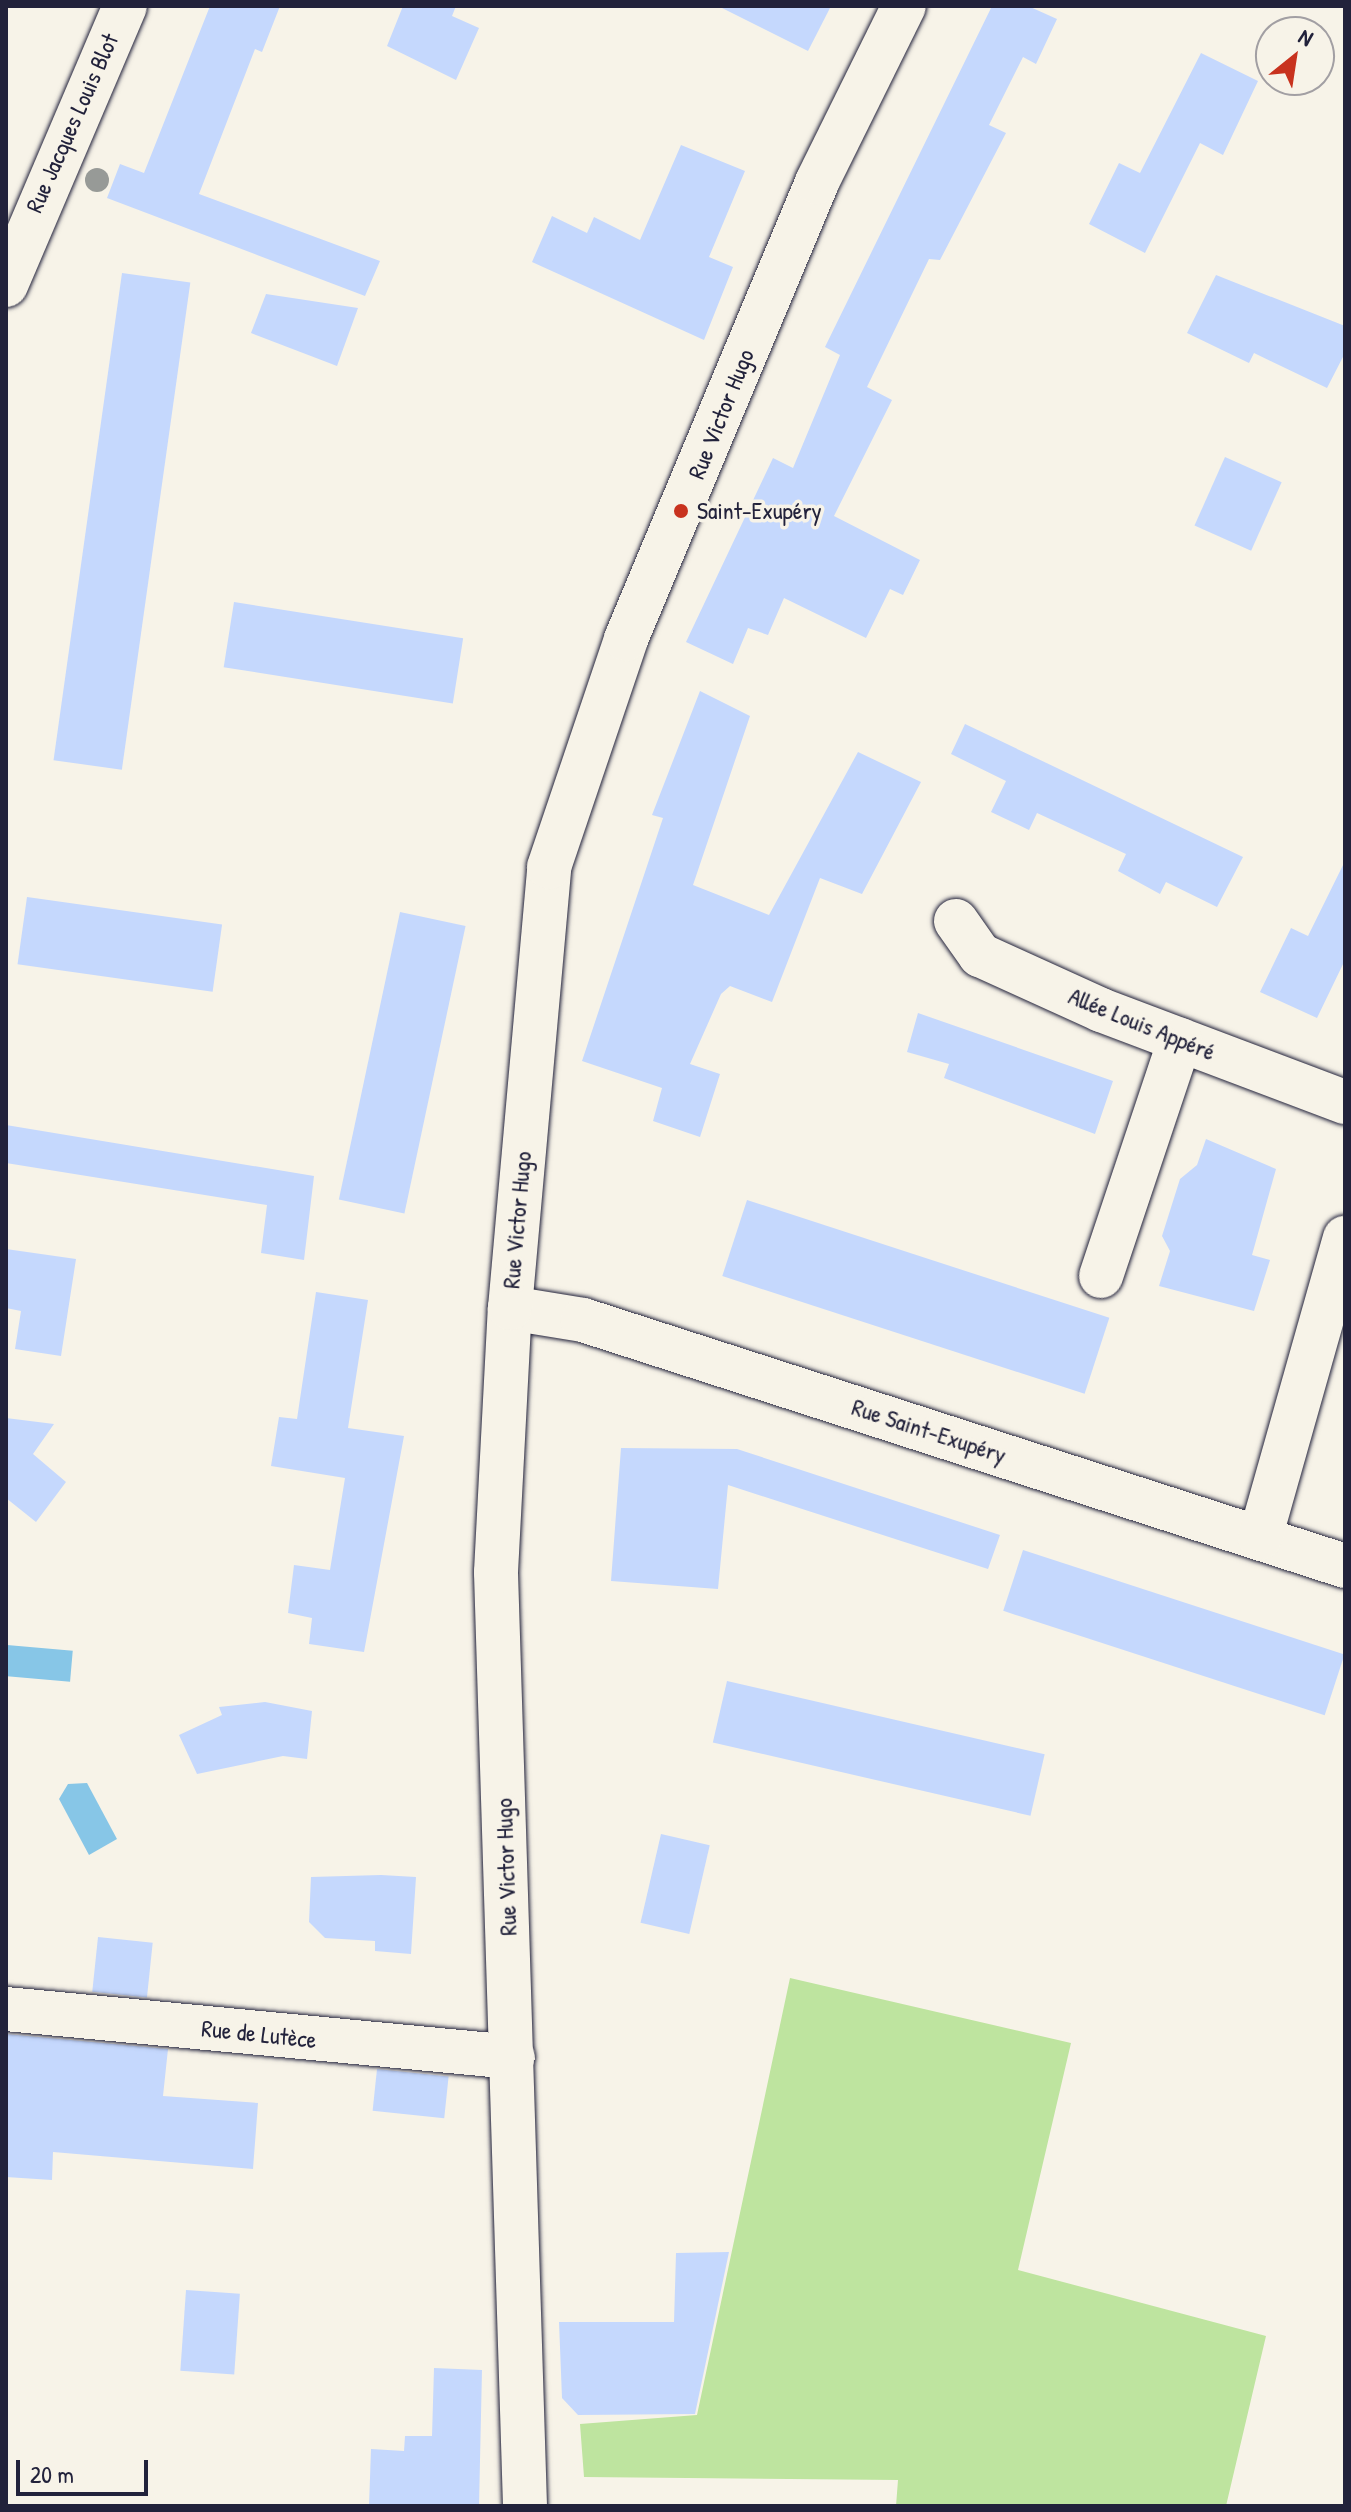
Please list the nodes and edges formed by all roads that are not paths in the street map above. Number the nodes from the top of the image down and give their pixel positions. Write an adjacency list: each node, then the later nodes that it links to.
1 (125, 6): 3 (street, Rue Jacques Louis Blot)
2 (904, 6): 9 (street, Rue Victor Hugo)
3 (6, 285)
4 (956, 921): 5 (street, Allée Louis Appéré)
5 (1180, 1040): 6 (street, Allée Louis Appéré); 8 (street)
6 (1345, 1102)
7 (1345, 1238): 10 (street)
8 (1101, 1276)
9 (510, 1308): 10 (street, Rue Saint-Exupéry); 13 (street, Rue Victor Hugo)
10 (1260, 1538): 11 (street, Rue Saint-Exupéry)
11 (1345, 1566)
12 (6, 2009): 13 (street, Rue de Lutèce)
13 (513, 2057): 14 (street, Rue Victor Hugo)
14 (525, 2506)

